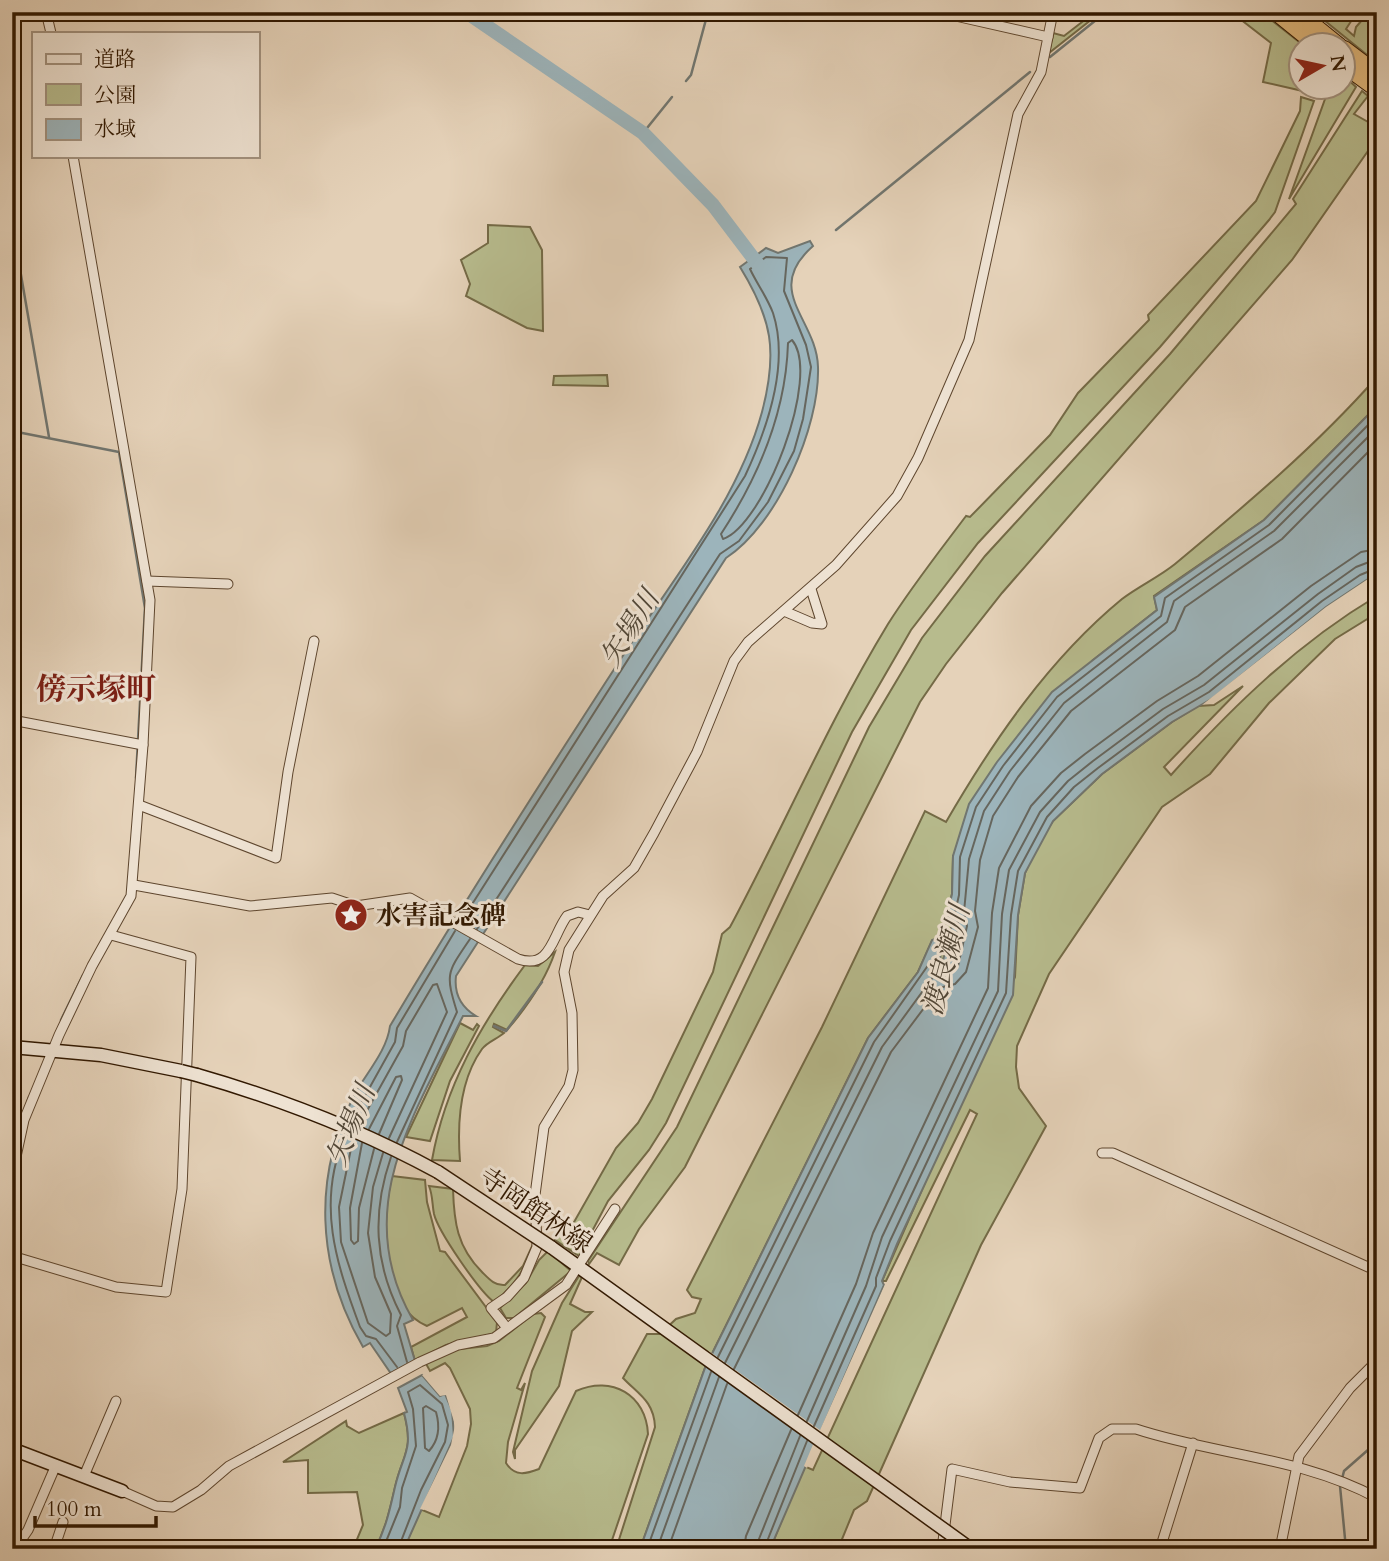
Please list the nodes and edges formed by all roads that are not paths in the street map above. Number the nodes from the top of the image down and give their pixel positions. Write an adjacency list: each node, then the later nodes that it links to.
1 (46, 12): 6 (street)
2 (938, 12): 9 (street)
3 (1053, 12): 9 (street)
4 (1276, 12): 7 (highway)
5 (1297, 12): 8 (highway)
6 (51, 32)
7 (1301, 32)
8 (1322, 32)
9 (1048, 37): 16 (street)
10 (1358, 65): 12 (highway)
11 (1358, 74): 12 (highway)
12 (1376, 84)
13 (74, 158): 14 (street)
14 (147, 581): 15 (street); 20 (street)
15 (228, 584)
16 (811, 589): 17 (street); 17 (street)
17 (784, 611): 23 (street)
18 (314, 641): 21 (street)
19 (12, 720): 20 (street)
20 (143, 745): 21 (street)
21 (139, 805): 22 (street)
22 (134, 886): 23 (street); 24 (street)
23 (590, 915): 33 (street)
24 (111, 935): 26 (street); 30 (street)
25 (12, 1047): 26 (main road, 寺岡館林線)
26 (54, 1049): 28 (street); 31 (main road, 寺岡館林線, bridge)
27 (1102, 1153): 32 (street)
28 (12, 1175)
29 (615, 1209): 31 (street)
30 (12, 1256)
31 (581, 1268): 33 (street); 47 (main road, 寺岡館林線, bridge)
32 (1377, 1271)
33 (507, 1328): 41 (street)
34 (1377, 1361): 39 (street)
35 (116, 1401): 40 (street)
36 (1193, 1443): 39 (street); 46 (street); 48 (street)
37 (12, 1449): 38 (main road)
38 (56, 1465): 40 (main road); 44 (street)
39 (1296, 1466): 42 (street); 49 (street)
40 (84, 1476): 41 (main road)
41 (121, 1491)
42 (1377, 1497)
43 (64, 1522): 45 (street)
44 (15, 1549)
45 (54, 1549)
46 (942, 1549)
47 (971, 1549)
48 (1160, 1549)
49 (1280, 1549)

